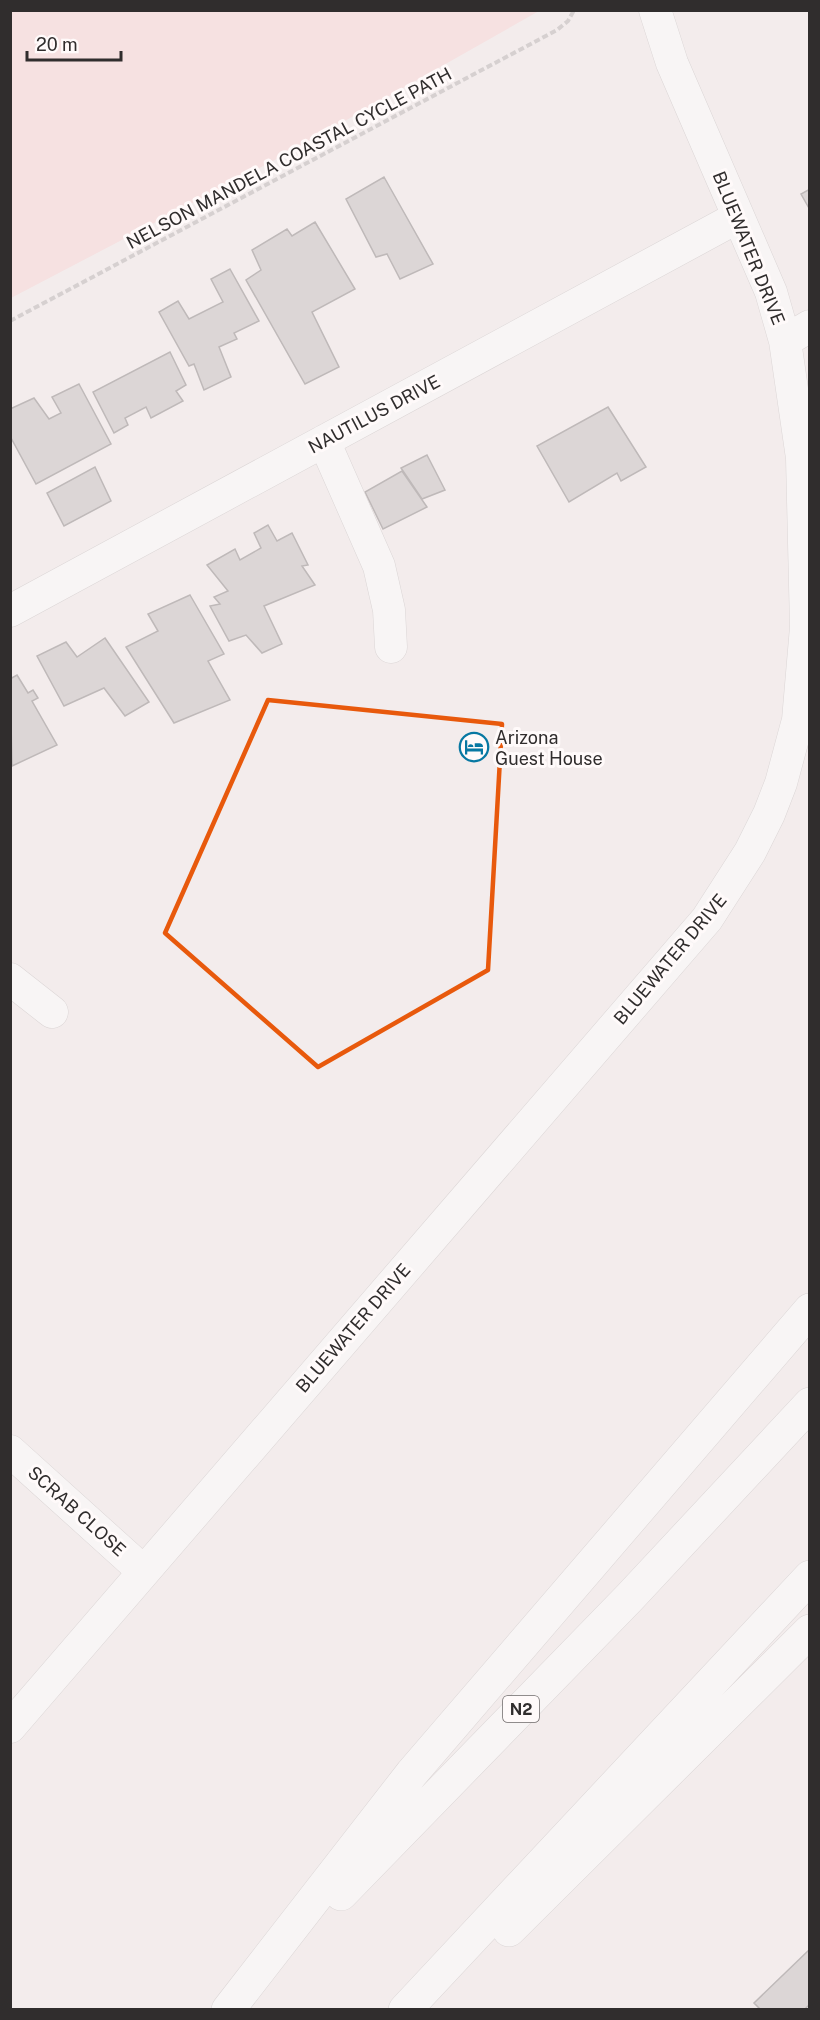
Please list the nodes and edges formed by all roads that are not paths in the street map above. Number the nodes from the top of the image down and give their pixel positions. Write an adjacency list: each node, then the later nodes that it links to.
1 (655, 10): 2 (street, BLUEWATER DRIVE)
2 (738, 217): 3 (street, BLUEWATER DRIVE); 4 (street, NAUTILUS DRIVE)
3 (797, 333): 5 (street, BLUEWATER DRIVE)
4 (324, 441): 6 (street, NAUTILUS DRIVE); 7 (street)
5 (806, 457): 13 (street, BLUEWATER DRIVE)
6 (10, 611)
7 (391, 647)
8 (10, 979): 9 (street)
9 (52, 1012)
10 (810, 1310): 17 (highway)
11 (810, 1404): 17 (highway, N2)
12 (10, 1452): 13 (street, SCRAB CLOSE)
13 (143, 1571): 16 (street, BLUEWATER DRIVE)
14 (810, 1577): 18 (highway)
15 (810, 1631): 19 (highway)
16 (10, 1727)
17 (229, 2010)
18 (405, 2010)
19 (426, 2010)

